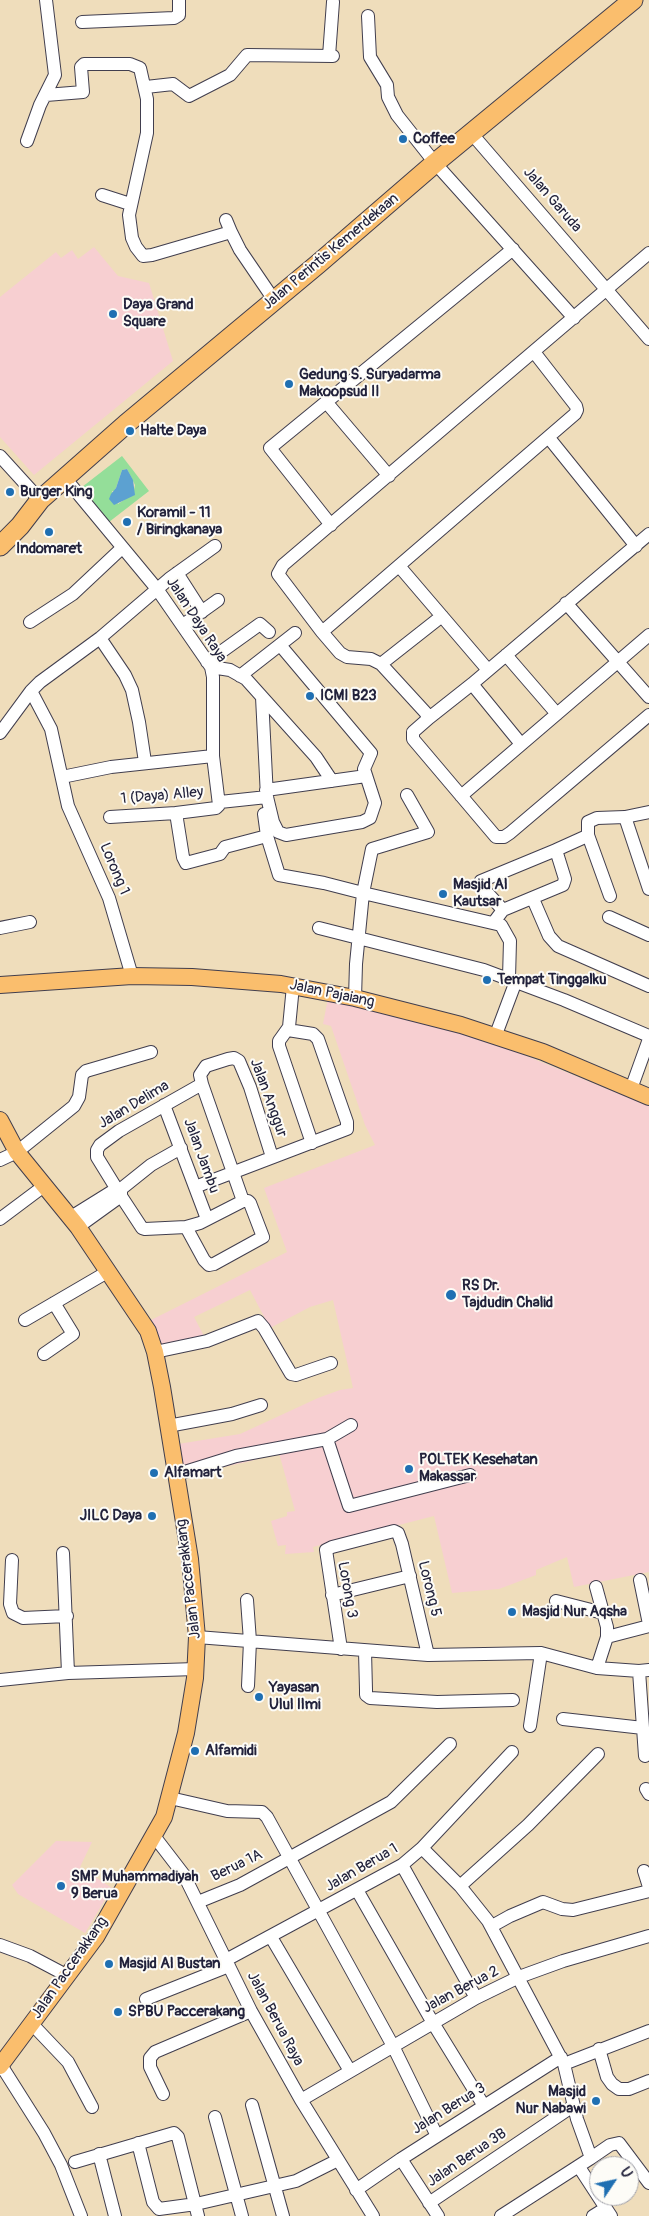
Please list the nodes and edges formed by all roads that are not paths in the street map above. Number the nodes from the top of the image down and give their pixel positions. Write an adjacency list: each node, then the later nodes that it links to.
1 (46, 0): 8 (street)
2 (178, 0): 6 (street)
3 (632, 0): 9 (highway, Jalan Perintis Kemerdekaan)
4 (333, 2): 7 (street)
5 (368, 16): 11 (street)
6 (82, 22)
7 (146, 87): 8 (street); 13 (street)
8 (46, 95): 10 (street)
9 (472, 134): 11 (highway, Jalan Perintis Kemerdekaan); 16 (street, Jalan Garuda)
10 (27, 141)
11 (435, 163): 14 (street); 17 (highway, Jalan Perintis Kemerdekaan)
12 (102, 195): 13 (street)
13 (130, 204): 17 (street)
14 (513, 249): 18 (street); 21 (street)
15 (649, 253): 16 (street)
16 (606, 288): 18 (street); 19 (street, Jalan Garuda)
17 (274, 300): 25 (highway, Jalan Perintis Kemerdekaan)
18 (574, 318): 20 (street)
19 (649, 339)
20 (534, 352): 22 (street); 24 (street)
21 (327, 403): 24 (street); 27 (street)
22 (550, 438): 32 (street); 34 (street)
23 (0, 456): 26 (street)
24 (388, 476): 27 (street)
25 (65, 478): 26 (highway, Jalan Perintis Kemerdekaan); 33 (street, Jalan Daya Raya)
26 (37, 504): 28 (highway, Jalan Perintis Kemerdekaan); 30 (highway, Jalan Perintis Kemerdekaan)
27 (331, 525): 44 (street)
28 (0, 529)
29 (649, 534): 32 (street)
30 (0, 546)
31 (215, 546): 35 (street)
32 (636, 546): 38 (street)
33 (122, 548): 36 (street, Jalan Daya Raya); 41 (street)
34 (399, 566): 40 (street); 44 (street)
35 (177, 573): 36 (street); 39 (street)
36 (157, 589): 42 (street, Jalan Daya Raya); 47 (street)
37 (218, 600): 39 (street)
38 (566, 604): 49 (street); 50 (street)
39 (202, 612): 42 (street)
40 (442, 616): 52 (street); 53 (street)
41 (30, 622)
42 (183, 625): 51 (street, Jalan Daya Raya)
43 (269, 632): 51 (street)
44 (322, 632): 52 (street)
45 (295, 633): 48 (street)
46 (649, 635): 50 (street)
47 (100, 638): 56 (street); 65 (street)
48 (280, 645): 54 (street); 66 (street)
49 (506, 655): 53 (street); 59 (street)
50 (617, 662): 58 (street); 59 (street)
51 (209, 664): 54 (street); 64 (street, Jalan Daya Raya)
52 (381, 664): 61 (street)
53 (488, 670): 55 (street)
54 (240, 676): 57 (street)
55 (472, 684): 61 (street); 63 (street)
56 (31, 691): 62 (street); 67 (street, Lorong 1)
57 (262, 697): 68 (street); 69 (street)
58 (649, 697)
59 (557, 714): 63 (street)
60 (649, 715): 71 (street)
61 (429, 718): 71 (street)
62 (0, 733)
63 (522, 744): 71 (street)
64 (213, 756): 65 (street); 72 (street, Jalan Daya Raya)
65 (145, 762): 67 (street)
66 (366, 776): 68 (street, 1 (Daya) Alley); 69 (street)
67 (62, 777): 92 (street, Lorong 1)
68 (332, 780): 69 (street, 1 (Daya) Alley)
69 (265, 795): 72 (street, 1 (Daya) Alley); 78 (street)
70 (407, 795): 81 (street)
71 (461, 796)
72 (218, 805): 74 (street, 1 (Daya) Alley)
73 (649, 812): 75 (street)
74 (176, 813): 76 (street, 1 (Daya) Alley); 78 (street)
75 (625, 816): 77 (street); 80 (street)
76 (110, 817)
77 (588, 834): 79 (street); 82 (street)
78 (267, 836): 81 (street)
79 (556, 850): 83 (street); 84 (street)
80 (649, 889)
81 (363, 893): 87 (street); 91 (street)
82 (610, 896)
83 (533, 899): 84 (street); 96 (street)
84 (503, 910): 87 (street)
85 (609, 917): 90 (street)
86 (30, 922): 88 (street)
87 (494, 922): 93 (street)
88 (0, 928)
89 (319, 928): 91 (street)
90 (649, 934)
91 (359, 940): 93 (street); 97 (street)
92 (132, 976): 94 (main road, Jalan Pajaiang); 95 (main road, Jalan Pajaiang)
93 (513, 979): 99 (street); 100 (street)
94 (0, 985)
95 (293, 986): 97 (main road, Jalan Pajaiang); 98 (street)
96 (649, 986)
97 (355, 998): 99 (main road, Jalan Pajaiang)
98 (288, 1030): 107 (street); 107 (street)
99 (496, 1037): 103 (main road, Jalan Pajaiang)
100 (649, 1038): 103 (street)
101 (151, 1052): 109 (street)
102 (202, 1084): 105 (street, Jalan Delima); 110 (street, Jalan Anggur); 112 (street)
103 (631, 1089): 104 (main road, Jalan Pajaiang)
104 (649, 1097)
105 (164, 1105): 108 (street, Jalan Jambu); 115 (street, Jalan Delima)
106 (0, 1122): 109 (main road, Jalan Paccerakkang)
107 (312, 1142): 110 (street)
108 (181, 1148): 114 (street, Jalan Jambu); 115 (street)
109 (17, 1152): 111 (street); 113 (main road, Jalan Paccerakkang)
110 (272, 1157): 112 (street)
111 (0, 1160)
112 (234, 1172): 114 (street); 116 (street)
113 (44, 1186): 117 (street); 119 (main road, Jalan Paccerakkang)
114 (195, 1187): 118 (street, Jalan Jambu)
115 (119, 1191): 119 (street); 120 (street, Jalan Delima)
116 (242, 1201): 118 (street); 120 (street)
117 (0, 1219)
118 (207, 1219): 120 (street)
119 (74, 1222): 121 (main road, Jalan Paccerakkang)
120 (186, 1228)
121 (109, 1271): 122 (street); 124 (main road, Jalan Paccerakkang)
122 (54, 1303): 123 (street); 125 (street)
123 (25, 1320)
124 (155, 1352): 126 (street); 129 (main road, Jalan Paccerakkang)
125 (44, 1354)
126 (331, 1363)
127 (261, 1405): 129 (street)
128 (351, 1425): 130 (street)
129 (168, 1426): 131 (main road, Jalan Paccerakkang)
130 (327, 1439): 131 (street); 132 (street)
131 (175, 1475): 146 (main road, Jalan Paccerakkang)
132 (470, 1475)
133 (396, 1532): 136 (street, Lorong 5); 139 (street, Lorong 3)
134 (63, 1553): 143 (street)
135 (12, 1560): 143 (street)
136 (410, 1576): 139 (street); 151 (street, Lorong 5)
137 (640, 1580): 144 (street)
138 (596, 1587): 142 (street)
139 (332, 1596): 148 (street, Lorong 3)
140 (247, 1600): 147 (street)
141 (556, 1601): 142 (street)
142 (603, 1613): 145 (street)
143 (67, 1616): 155 (street)
144 (649, 1625): 145 (street)
145 (607, 1636): 153 (street)
146 (197, 1637): 147 (street); 152 (main road, Jalan Paccerakkang)
147 (250, 1641): 148 (street); 157 (street)
148 (341, 1649): 149 (street)
149 (365, 1651): 151 (street); 158 (street)
150 (541, 1653): 151 (street); 153 (street); 160 (street)
151 (428, 1656)
152 (196, 1668): 155 (street); 166 (main road, Jalan Paccerakkang)
153 (597, 1668): 154 (street)
154 (644, 1671): 161 (street)
155 (68, 1673): 156 (street)
156 (0, 1680)
157 (248, 1686)
158 (514, 1700)
159 (563, 1719): 161 (street)
160 (530, 1726)
161 (643, 1728): 165 (street)
162 (450, 1744): 169 (street, Berua 1A)
163 (512, 1752): 168 (street, Jalan Berua 1)
164 (598, 1754): 172 (street)
165 (645, 1756)
166 (170, 1798): 167 (main road, Jalan Paccerakkang); 169 (street)
167 (154, 1836): 175 (street, Jalan Berua Raya); 182 (main road, Jalan Paccerakkang)
168 (422, 1848): 170 (street, Jalan Berua 1); 172 (street)
169 (289, 1858): 175 (street, Berua 1A); 176 (street)
170 (402, 1866): 174 (street, Jalan Berua 1); 184 (street)
171 (644, 1871): 173 (street)
172 (460, 1886): 177 (street)
173 (649, 1889): 177 (street)
174 (357, 1890): 176 (street, Jalan Berua 1); 188 (street)
175 (198, 1902): 181 (street, Jalan Berua Raya)
176 (318, 1912): 179 (street, Jalan Berua 1); 190 (street)
177 (492, 1926): 183 (street)
178 (649, 1936): 183 (street, Jalan Berua 2)
179 (271, 1937): 181 (street, Jalan Berua 1); 194 (street)
180 (0, 1945): 182 (street)
181 (227, 1963): 185 (street, Jalan Berua 1); 186 (street, Jalan Berua Raya)
182 (66, 1976): 187 (main road, Jalan Paccerakkang)
183 (518, 1977): 184 (street, Jalan Berua 2); 192 (street)
184 (476, 1998): 188 (street, Jalan Berua 2)
185 (146, 1999)
186 (251, 2011): 196 (street); 197 (street, Jalan Berua Raya)
187 (31, 2023): 193 (main road, Jalan Paccerakkang); 201 (street)
188 (433, 2023): 190 (street, Jalan Berua 2); 199 (street)
189 (649, 2031): 191 (street, Jalan Berua 3)
190 (393, 2046): 194 (street, Jalan Berua 2); 203 (street)
191 (599, 2050): 192 (street, Jalan Berua 3); 195 (street)
192 (562, 2061): 199 (street, Jalan Berua 3); 200 (street)
193 (0, 2065): 222 (street)
194 (350, 2071): 197 (street, Jalan Berua 2)
195 (649, 2081)
196 (163, 2094)
197 (301, 2100): 210 (street, Jalan Berua Raya)
198 (252, 2105): 216 (street)
199 (484, 2106): 203 (street, Jalan Berua 3)
200 (573, 2106): 206 (street); 219 (street, Jalan Berua 3B)
201 (92, 2107)
202 (215, 2117): 218 (street)
203 (437, 2136): 209 (street, Jalan Berua 3)
204 (138, 2142): 205 (street); 220 (street); 220 (street)
205 (99, 2154): 212 (street); 223 (street)
206 (591, 2156)
207 (595, 2156): 208 (street)
208 (629, 2156)
209 (401, 2159): 217 (street, Jalan Berua 3); 219 (street)
210 (338, 2160): 216 (street); 217 (street, Jalan Berua Raya)
211 (589, 2160): 213 (street)
212 (75, 2162)
213 (579, 2167): 221 (street); 228 (street)
214 (639, 2168): 215 (street)
215 (648, 2179)
216 (276, 2186): 218 (street); 225 (street)
217 (356, 2190): 226 (street, Jalan Berua Raya)
218 (237, 2194): 220 (street); 224 (street)
219 (429, 2203): 227 (street)
220 (197, 2210)
221 (609, 2212): 229 (street)
222 (81, 2216)
223 (115, 2216)
224 (242, 2216)
225 (284, 2216)
226 (373, 2216)
227 (438, 2216)
228 (501, 2216)
229 (593, 2216)

